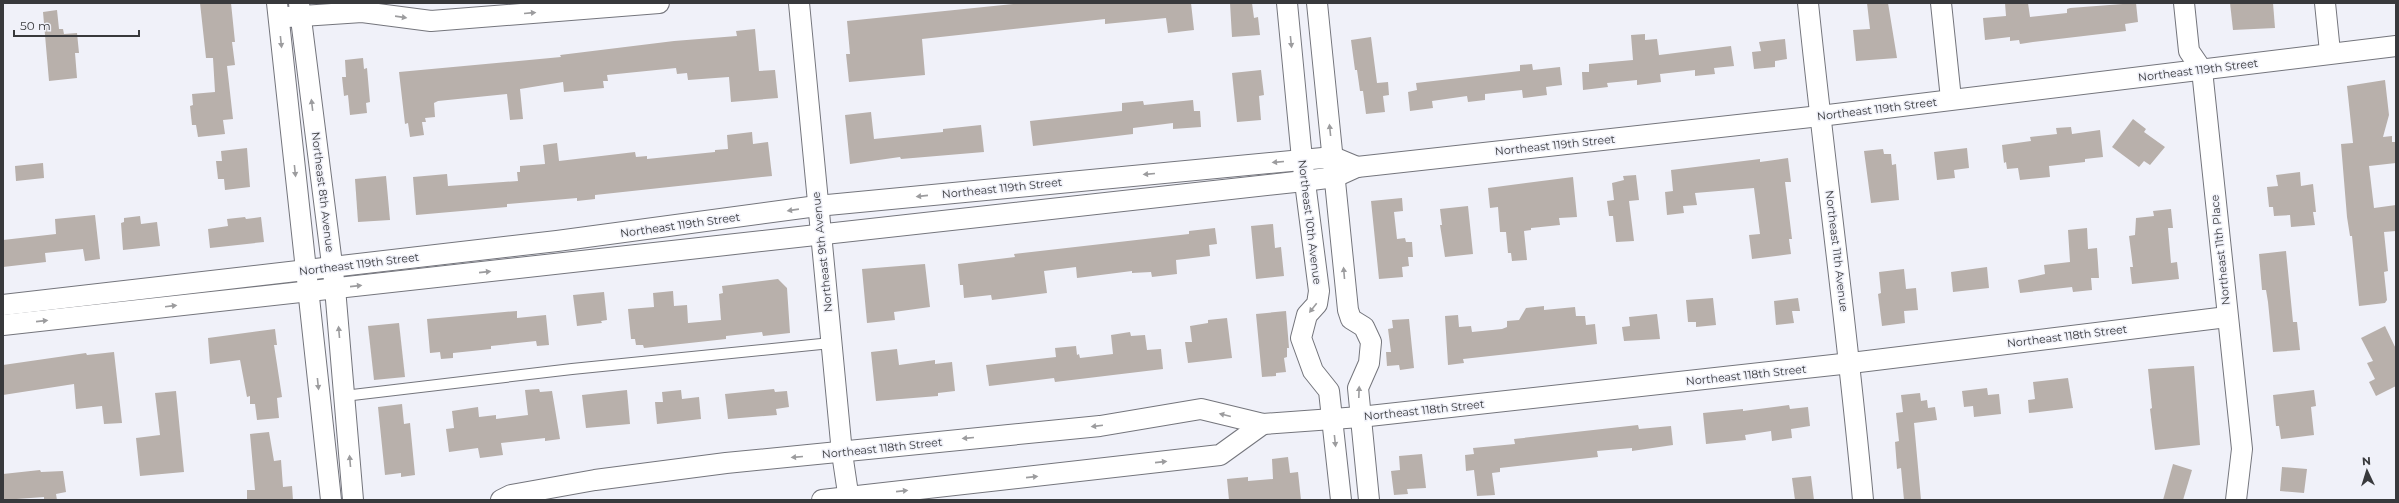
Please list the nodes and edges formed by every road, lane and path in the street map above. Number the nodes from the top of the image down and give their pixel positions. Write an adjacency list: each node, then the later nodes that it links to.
1 (383, 3): 12 (street)
2 (659, 3): 12 (street, one-way to 2)
3 (799, 3): 23 (street, Northeast 9th Avenue)
4 (1287, 3): 19 (street, Northeast 10th Avenue, one-way to 19)
5 (1317, 3): 18 (street, one-way to 5)
6 (1808, 3): 17 (street, Northeast 11th Avenue)
7 (1941, 3): 16 (street)
8 (2184, 3): 15 (street, Northeast 11th Place)
9 (2325, 3): 14 (street)
10 (278, 10): 11 (street); 26 (street, one-way to 26)
11 (300, 10): 12 (street); 25 (street, Northeast 8th Avenue, one-way to 11)
12 (362, 12)
13 (2396, 46): 14 (street, Northeast 119th Street)
14 (2330, 52): 15 (street, Northeast 119th Street)
15 (2202, 70): 16 (street, Northeast 119th Street); 30 (street, Northeast 11th Place)
16 (1951, 99): 17 (street, Northeast 119th Street)
17 (1820, 116): 20 (street, Northeast 119th Street); 33 (street, Northeast 11th Avenue)
18 (1333, 157): 19 (street, Northeast 119th Street); 20 (street, Northeast 119th Street); 21 (street)
19 (1302, 160): 22 (street, Northeast 10th Avenue); 23 (street, Northeast 119th Street, one-way to 23)
20 (1357, 167): 21 (street, Northeast 119th Street)
21 (1335, 177): 22 (street, Northeast 119th Street); 35 (street, one-way to 21)
22 (1304, 181): 24 (street, Northeast 119th Street); 36 (street, Northeast 10th Avenue, one-way to 36)
23 (817, 206): 24 (street, Northeast 9th Avenue); 25 (street, Northeast 119th Street, one-way to 25)
24 (820, 236): 27 (street, Northeast 119th Street, one-way to 24); 32 (street, Northeast 9th Avenue)
25 (332, 266): 26 (street, Northeast 119th Street); 27 (street, Northeast 8th Avenue)
26 (305, 270): 28 (street); 29 (street, Northeast 119th Street)
27 (335, 288): 28 (street, Northeast 119th Street); 34 (street, Northeast 8th Avenue, one-way to 27)
28 (308, 290): 31 (street, Northeast 119th Street, one-way to 28); 40 (street, one-way to 40)
29 (3, 305)
30 (2227, 317): 33 (street, Northeast 118th Street); 47 (street, Northeast 11th Place)
31 (3, 325)
32 (831, 343): 34 (lane); 38 (street, Northeast 9th Avenue)
33 (1851, 363): 35 (street, Northeast 118th Street); 46 (street, Northeast 11th Avenue)
34 (344, 396): 41 (street, Northeast 8th Avenue, one-way to 34)
35 (1360, 417): 36 (street, Northeast 118th Street); 45 (street)
36 (1332, 420): 37 (street, Northeast 118th Street); 44 (street, Northeast 10th Avenue, one-way to 44)
37 (1263, 424): 38 (street, Northeast 118th Street, one-way to 38); 39 (street, one-way to 37)
38 (842, 453): 39 (street, Northeast 9th Avenue); 42 (street, Northeast 118th Street, one-way to 42)
39 (849, 499): 43 (street)
40 (331, 500)
41 (353, 500)
42 (501, 500)
43 (822, 500)
44 (1341, 500)
45 (1370, 500)
46 (1863, 500)
47 (2236, 500)

